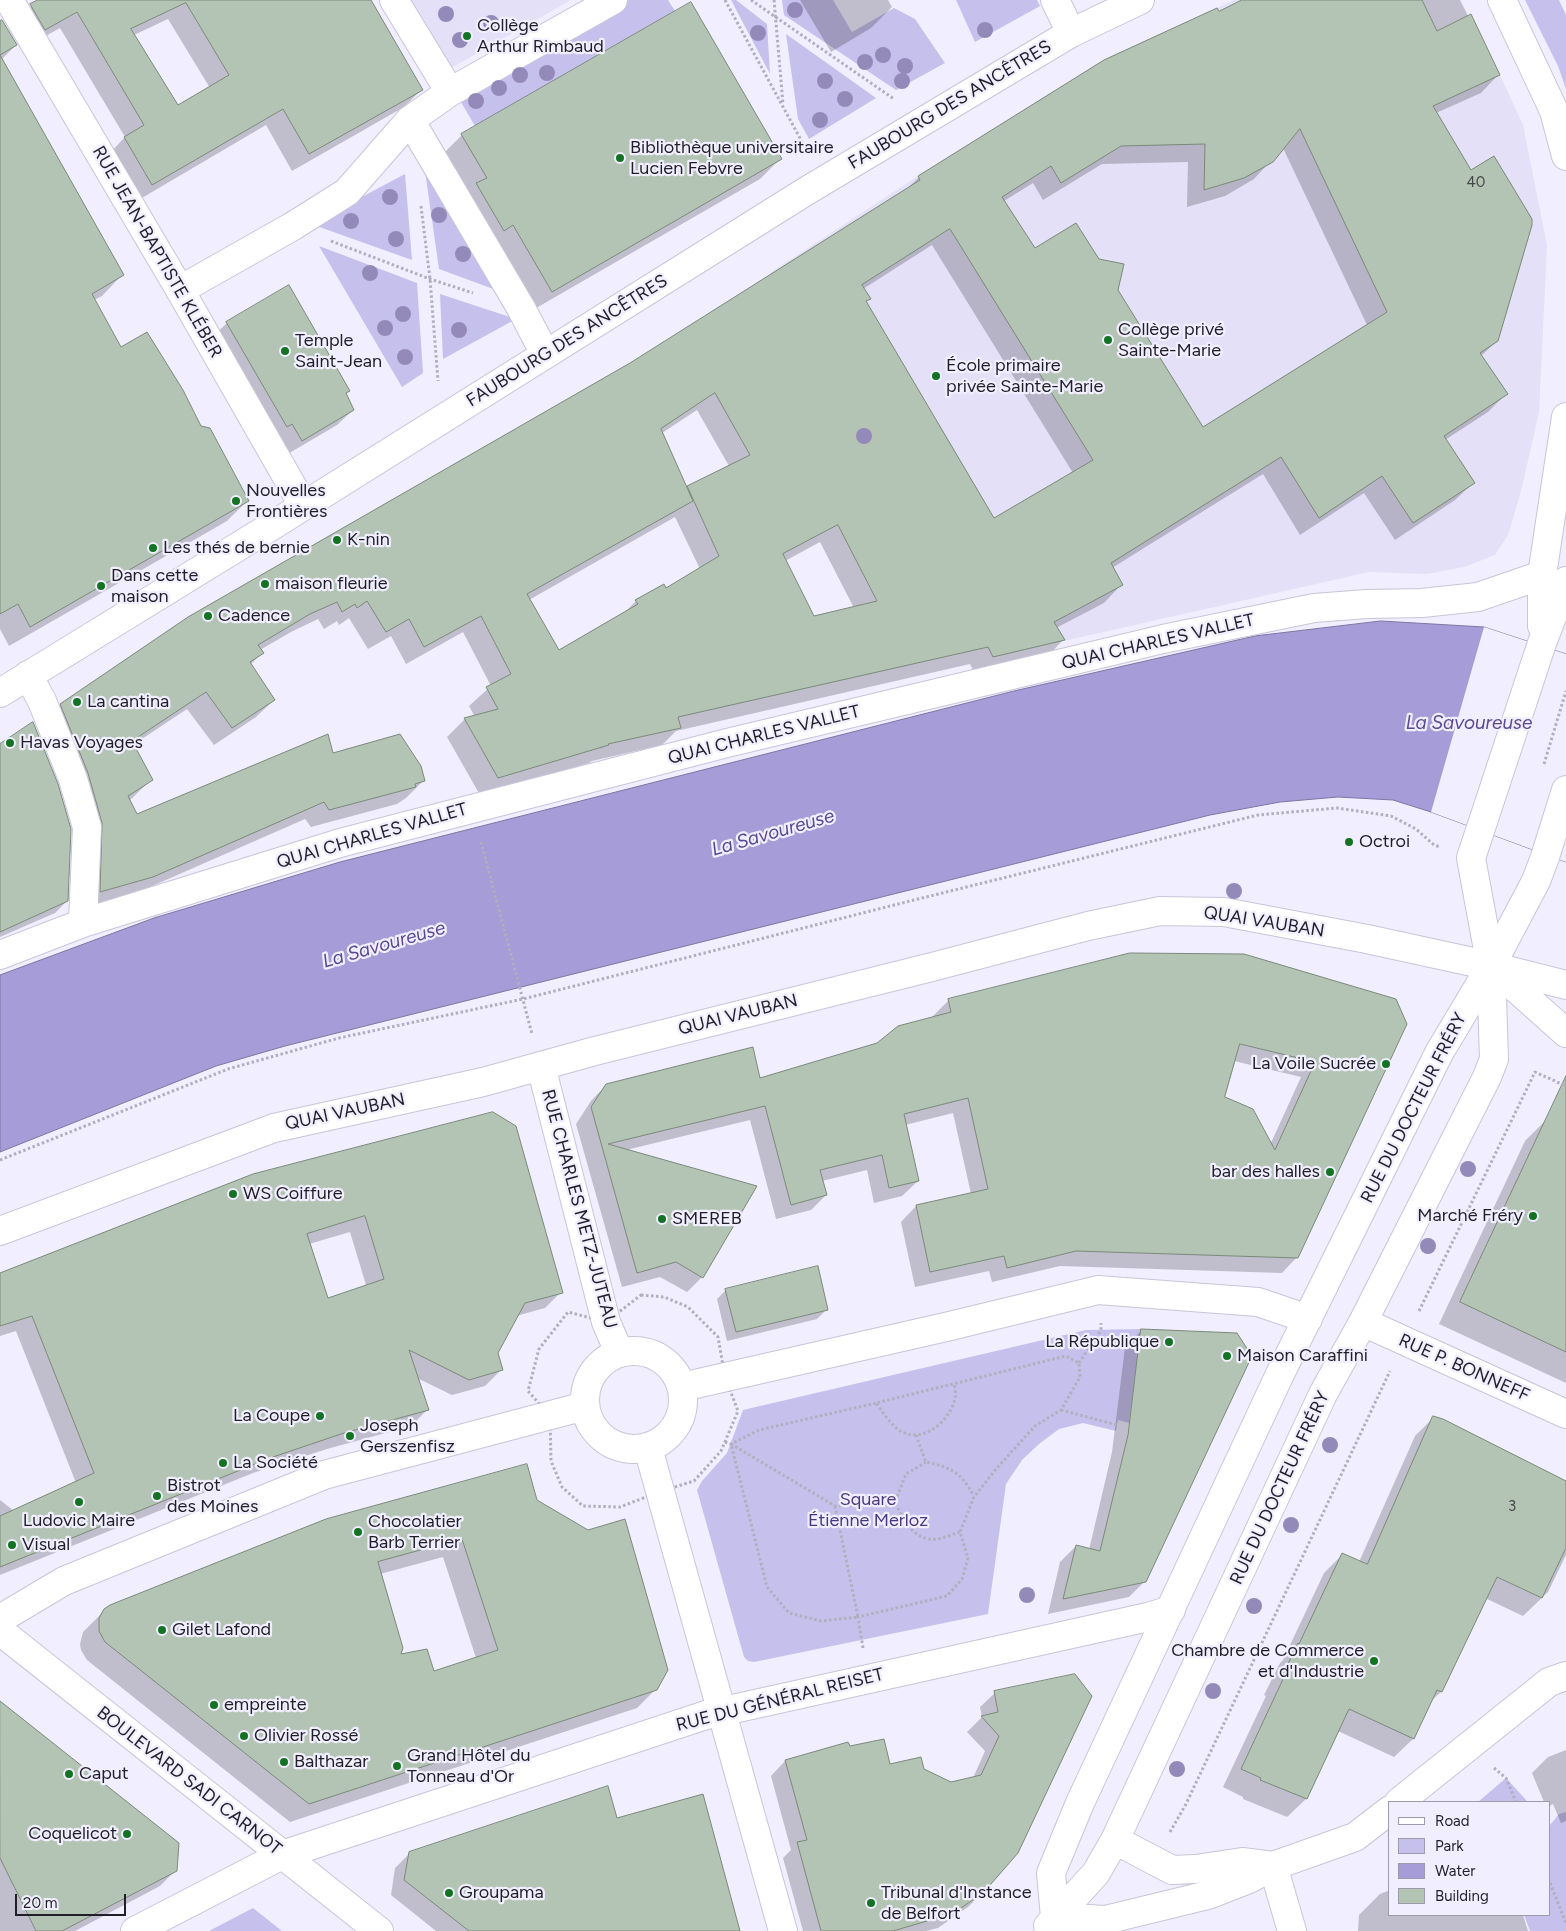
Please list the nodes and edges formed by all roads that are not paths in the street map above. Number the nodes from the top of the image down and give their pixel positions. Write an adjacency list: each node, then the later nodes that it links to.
1 (9, 0): 11 (street, RUE JEAN-BAPTISTE KLÉBER)
2 (394, 0): 8 (street)
3 (613, 0): 8 (street)
4 (1056, 0): 7 (street)
5 (1140, 0): 7 (street, FAUBOURG DES ANCÊTRES)
6 (1502, 0): 10 (street)
7 (1071, 33): 12 (street, FAUBOURG DES ANCÊTRES)
8 (450, 92): 9 (street)
9 (410, 120): 11 (street); 12 (street)
10 (1566, 156)
11 (180, 290): 14 (street, RUE JEAN-BAPTISTE KLÉBER)
12 (545, 354): 14 (street, FAUBOURG DES ANCÊTRES)
13 (1566, 417): 15 (street)
14 (303, 505): 16 (street, FAUBOURG DES ANCÊTRES)
15 (1554, 578): 19 (street, QUAI CHARLES VALLET); 21 (street)
16 (28, 675): 17 (street, FAUBOURG DES ANCÊTRES); 19 (street)
17 (0, 693)
18 (1566, 790): 21 (street)
19 (84, 923): 20 (street, QUAI CHARLES VALLET)
20 (0, 955)
21 (1491, 966): 22 (street, QUAI VAUBAN); 23 (street, QUAI VAUBAN); 24 (street, QUAI VAUBAN); 26 (street, RUE DU DOCTEUR FRÉRY); 27 (street, RUE DU DOCTEUR FRÉRY)
22 (1566, 985)
23 (1566, 1033)
24 (541, 1066): 25 (street, QUAI VAUBAN); 28 (street, RUE CHARLES METZ-JUTEAU)
25 (0, 1231)
26 (1308, 1319): 29 (street); 33 (street, RUE DU DOCTEUR FRÉRY)
27 (1363, 1322): 31 (street, RUE P. BONNEFF); 40 (street, RUE DU DOCTEUR FRÉRY)
28 (620, 1352): 29 (street); 30 (street)
29 (682, 1388): 32 (street)
30 (585, 1406): 32 (street); 34 (street)
31 (1566, 1414)
32 (648, 1448): 37 (street)
33 (1171, 1610): 37 (street, RUE DU GÉNÉRAL REISET); 43 (street, RUE DU DOCTEUR FRÉRY)
34 (0, 1619)
35 (0, 1631): 41 (street, BOULEVARD SADI CARNOT)
36 (1566, 1676): 38 (street)
37 (721, 1711): 41 (street, RUE DU GÉNÉRAL REISET); 46 (street)
38 (1400, 1801)
39 (1388, 1812): 42 (street)
40 (1115, 1840): 42 (street); 43 (street, RUE DU DOCTEUR FRÉRY)
41 (282, 1855): 44 (street, RUE DU GÉNÉRAL REISET); 45 (street, BOULEVARD SADI CARNOT)
42 (1273, 1866): 43 (street); 47 (street)
43 (1050, 1924)
44 (135, 1931)
45 (379, 1931)
46 (783, 1931)
47 (1292, 1931)

